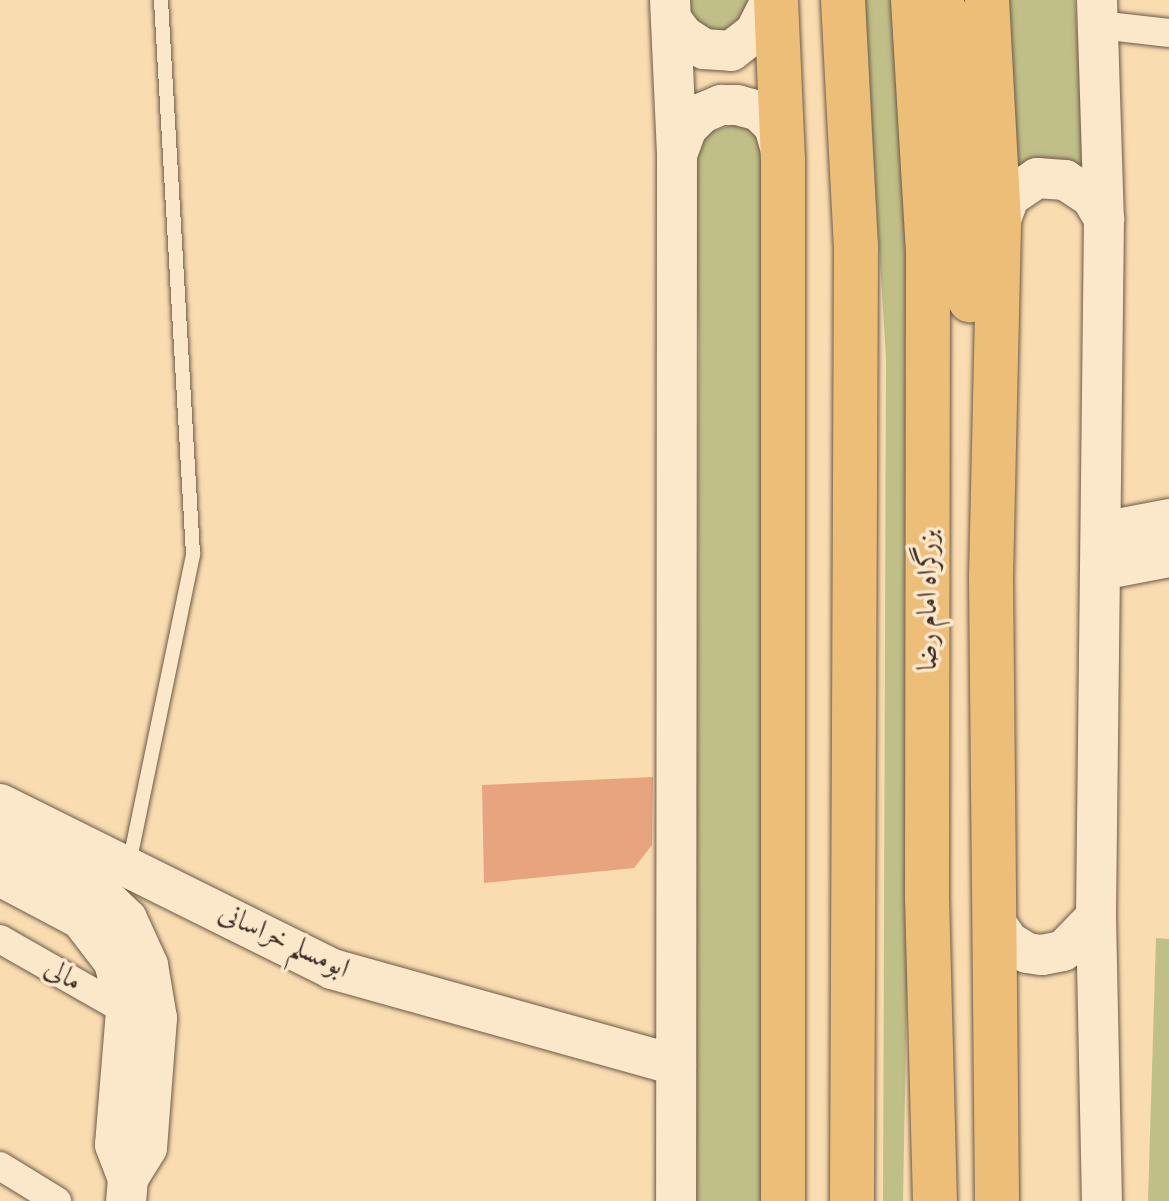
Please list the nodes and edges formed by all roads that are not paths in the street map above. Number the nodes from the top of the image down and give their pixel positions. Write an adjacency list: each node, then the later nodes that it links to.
1 (161, 0): 20 (lane)
2 (774, 0): 7 (main road); 11 (highway)
3 (843, 0): 32 (highway)
4 (913, 0): 33 (highway, بزرگراه امام رضا)
5 (939, 0): 14 (highway)
6 (987, 0): 13 (highway)
7 (671, 10): 10 (main road)
8 (1098, 12): 9 (street); 12 (main road)
9 (1169, 33)
10 (677, 155): 11 (main road); 26 (main road)
11 (783, 160): 31 (highway)
12 (1104, 219): 13 (main road); 16 (main road)
13 (999, 225): 14 (highway)
14 (994, 469): 23 (highway)
15 (1169, 519): 16 (main road)
16 (1102, 551): 17 (main road); 22 (main road)
17 (1169, 557)
18 (0, 804): 20 (main road, ابومسلم خراسانی)
19 (0, 837): 28 (main road)
20 (129, 867): 26 (main road, ابومسلم خراسانی)
21 (0, 876): 25 (main road)
22 (1096, 917): 23 (main road); 35 (main road)
23 (995, 922): 34 (highway)
24 (0, 939): 25 (street, مالی)
25 (126, 1011): 28 (main road)
26 (676, 1065): 30 (main road)
27 (0, 1166): 29 (street)
28 (127, 1190)
29 (57, 1201)
30 (676, 1201)
31 (783, 1201)
32 (852, 1201)
33 (935, 1201)
34 (997, 1201)
35 (1102, 1201)

